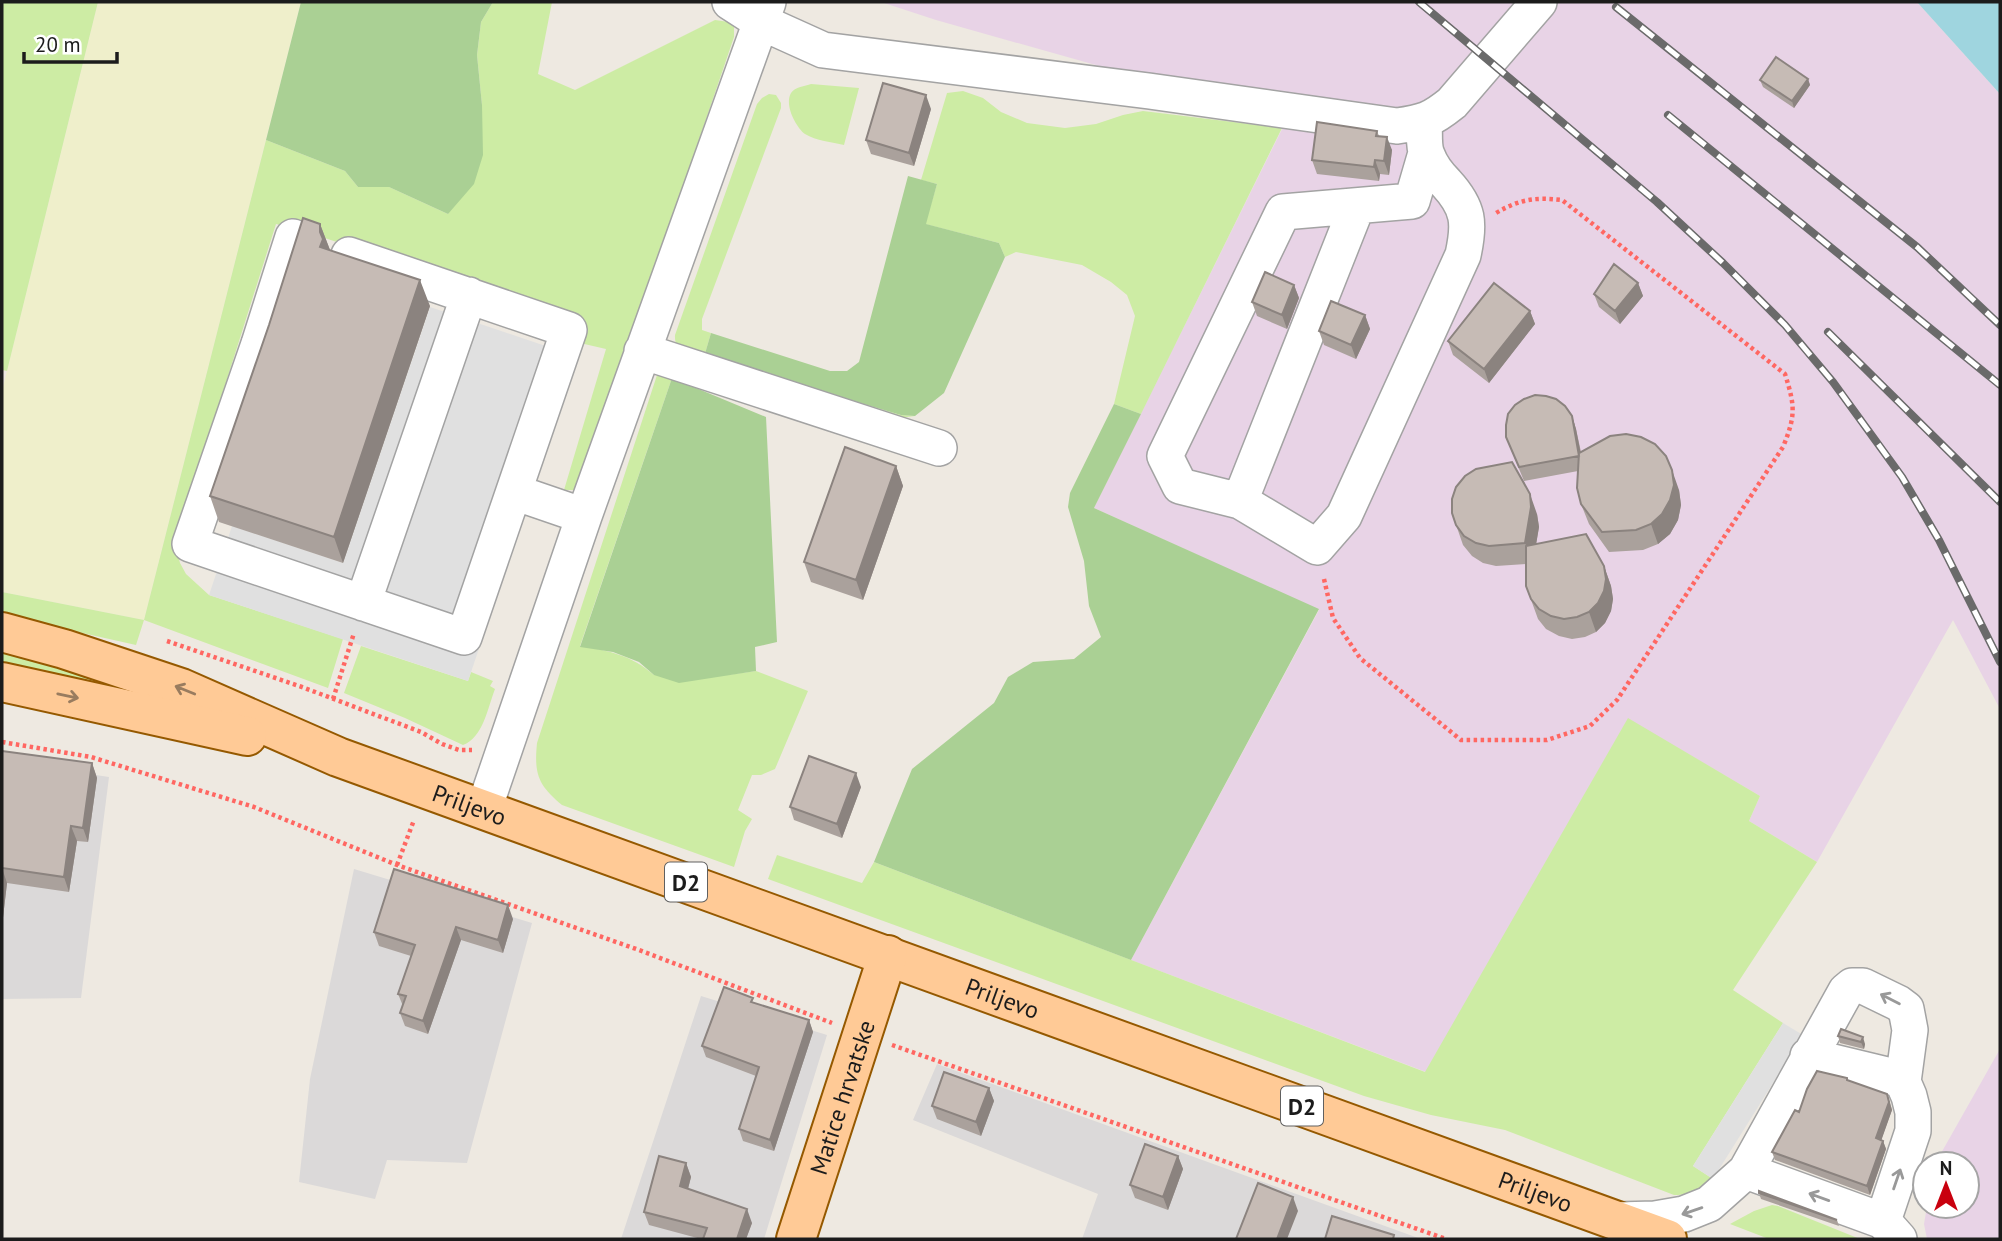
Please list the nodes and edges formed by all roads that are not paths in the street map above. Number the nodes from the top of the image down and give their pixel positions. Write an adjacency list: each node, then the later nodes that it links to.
1 (730, 2): 3 (lane)
2 (1539, 2): 4 (lane)
3 (764, 12): 4 (lane); 9 (lane)
4 (1425, 138): 5 (lane); 12 (lane)
5 (1357, 206): 12 (lane); 12 (lane)
6 (293, 237): 14 (lane)
7 (349, 255): 8 (lane)
8 (468, 295): 11 (lane); 14 (lane)
9 (642, 351): 10 (lane); 13 (lane)
10 (939, 448)
11 (514, 492): 13 (lane); 14 (lane)
12 (1240, 501)
13 (584, 516): 18 (lane)
14 (363, 603)
15 (2, 632): 17 (main road, Priljevo / D2, one-way to 15)
16 (2, 682): 17 (main road, Priljevo / D2, one-way to 17)
17 (338, 757): 18 (main road, Priljevo / D2)
18 (484, 809): 19 (main road, Priljevo / D2)
19 (888, 955): 23 (main road, Priljevo / D2); 25 (main road, Matice hrvatske)
20 (1808, 1056): 21 (lane); 21 (lane, one-way to 20); 22 (lane)
21 (1903, 1082): 24 (lane, one-way to 21)
22 (1746, 1171): 23 (lane, one-way to 23); 24 (lane, one-way to 22)
23 (1617, 1220): 26 (main road, Priljevo / D2)
24 (1891, 1230)
25 (796, 1239)
26 (1667, 1239)

